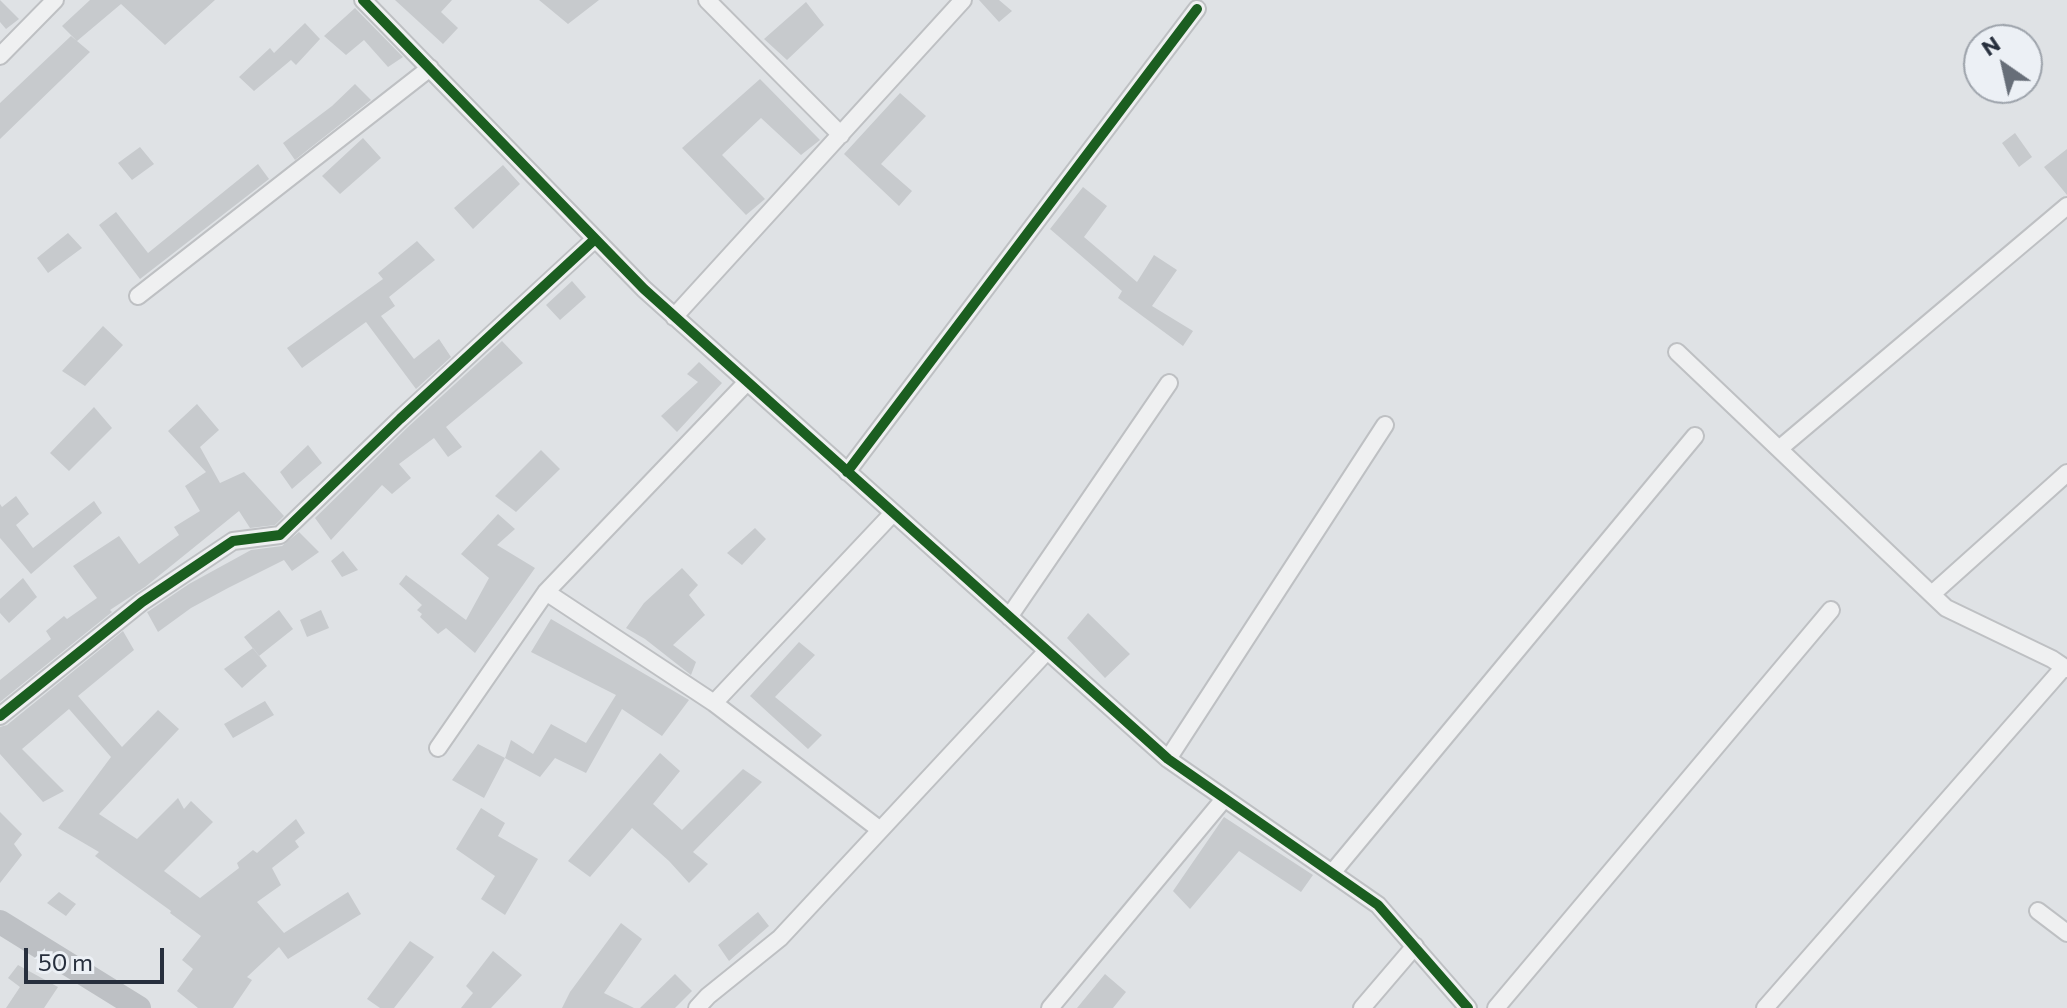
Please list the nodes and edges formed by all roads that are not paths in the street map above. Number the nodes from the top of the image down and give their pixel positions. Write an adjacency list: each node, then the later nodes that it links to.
1 (55, 0): 6 (street)
2 (363, 0): 7 (street)
3 (707, 0): 8 (street)
4 (963, 0): 8 (street)
5 (1197, 9): 19 (street)
6 (0, 56)
7 (430, 68): 10 (street); 11 (street)
8 (841, 135): 12 (street)
9 (2067, 206): 18 (street)
10 (595, 239): 12 (street); 29 (street)
11 (138, 296)
12 (674, 317): 14 (street)
13 (1677, 352): 18 (street)
14 (747, 382): 19 (street); 22 (street)
15 (1169, 383): 25 (street)
16 (1385, 425): 31 (street)
17 (1695, 436): 34 (street)
18 (1779, 449): 23 (street)
19 (847, 472): 21 (street)
20 (2067, 473): 23 (street)
21 (893, 513): 25 (street); 28 (street)
22 (546, 592): 28 (street); 30 (street)
23 (1932, 594): 27 (street)
24 (1831, 610): 44 (street)
25 (1009, 617): 26 (street)
26 (1047, 651): 31 (street); 33 (street)
27 (2065, 668): 45 (street)
28 (714, 703): 33 (street)
29 (0, 716)
30 (438, 748)
31 (1168, 759): 32 (street)
32 (1224, 799): 34 (street); 41 (street)
33 (879, 829): 40 (street)
34 (1332, 873): 38 (street)
35 (2038, 911): 37 (street)
36 (0, 922): 39 (street)
37 (2067, 933)
38 (1415, 946): 42 (street); 43 (street)
39 (139, 1008)
40 (697, 1008)
41 (1050, 1008)
42 (1362, 1008)
43 (1468, 1008)
44 (1496, 1008)
45 (1765, 1008)

